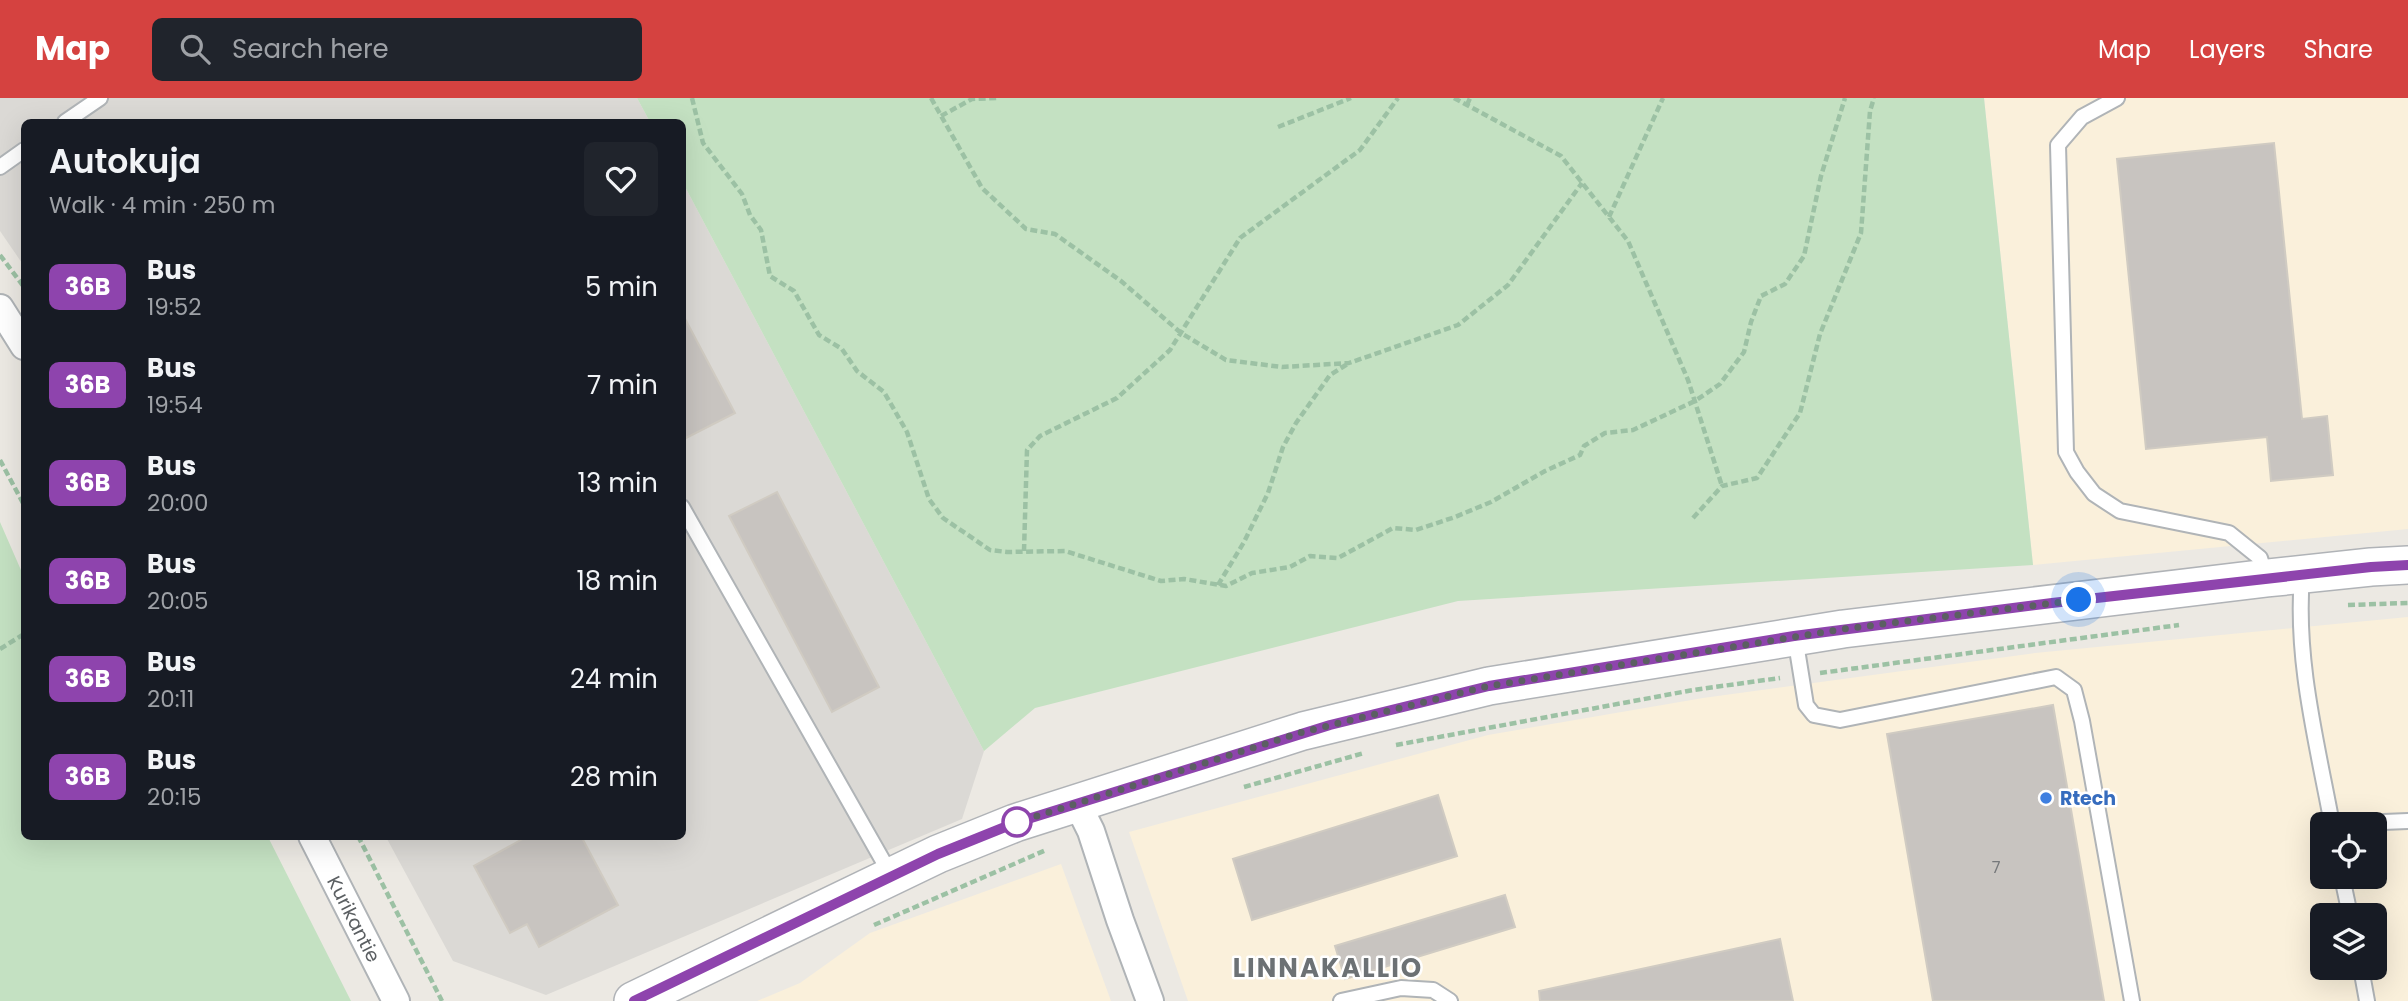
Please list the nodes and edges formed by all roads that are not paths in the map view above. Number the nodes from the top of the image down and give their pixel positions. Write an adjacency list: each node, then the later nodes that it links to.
1 (100, 98): 3 (lane)
2 (2118, 98): 10 (lane)
3 (69, 119)
4 (21, 152): 5 (lane)
5 (0, 167)
6 (0, 308): 7 (street)
7 (21, 341)
8 (686, 514): 17 (lane)
9 (2408, 565): 10 (main road)
10 (2289, 588): 11 (main road); 12 (lane)
11 (1794, 636): 13 (main road); 24 (lane)
12 (2331, 812)
13 (1084, 817): 17 (main road); 21 (street)
14 (2408, 821): 15 (lane)
15 (2387, 822)
16 (314, 840): 19 (street, Kurikantie)
17 (892, 877): 20 (main road)
18 (2363, 980): 25 (lane)
19 (396, 1001)
20 (634, 1001)
21 (1150, 1001)
22 (1341, 1001): 23 (lane)
23 (1450, 1001)
24 (2132, 1001)
25 (2367, 1001)

